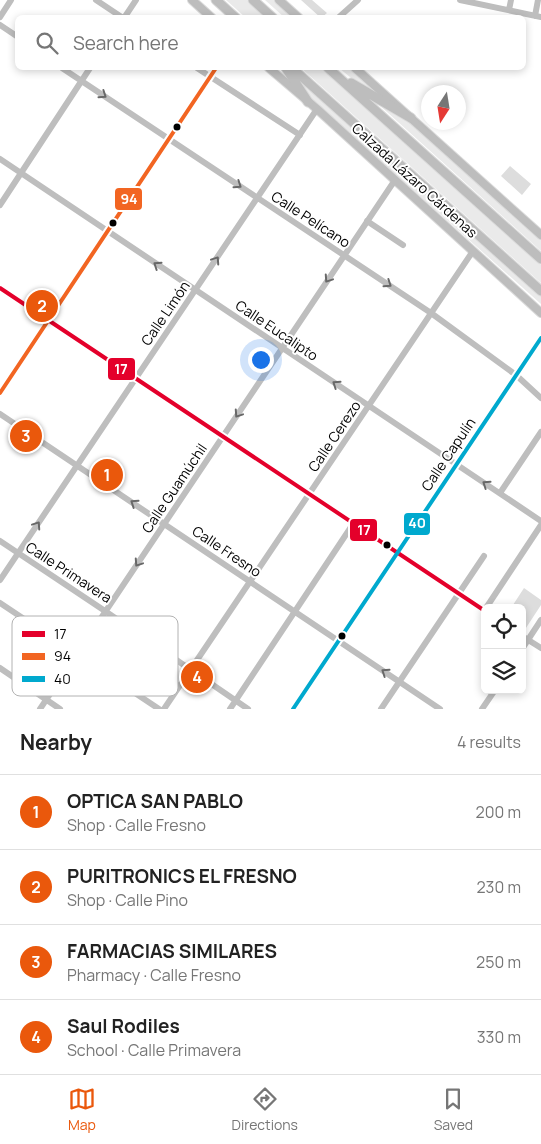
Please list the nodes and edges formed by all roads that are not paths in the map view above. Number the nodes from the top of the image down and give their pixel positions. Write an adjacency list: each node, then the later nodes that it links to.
1 (11, 0): 22 (street)
2 (96, 0): 14 (street)
3 (136, 0): 15 (street)
4 (192, 0): 16 (main road)
5 (216, 0): 17 (highway)
6 (253, 0): 18 (highway)
7 (280, 0): 19 (main road)
8 (358, 0): 20 (street)
9 (460, 0): 12 (street)
10 (511, 0): 13 (street)
11 (538, 0): 21 (street)
12 (481, 2): 13 (street)
13 (509, 10): 21 (street)
14 (119, 15)
15 (126, 15)
16 (209, 15)
17 (233, 15)
18 (270, 15)
19 (296, 15)
20 (341, 15)
21 (538, 16)
22 (0, 17)
23 (0, 25): 24 (street)
24 (15, 35)
25 (65, 70): 35 (street, Calle Pelícano)
26 (89, 70): 35 (street)
27 (200, 70): 34 (street)
28 (214, 70): 34 (street)
29 (271, 70): 36 (main road, Calzada Lázaro Cárdenas)
30 (287, 70): 36 (highway)
31 (294, 70): 55 (highway, Calzada Lázaro Cárdenas)
32 (331, 70): 38 (highway); 52 (highway, Calzada Lázaro Cárdenas)
33 (357, 70): 38 (main road)
34 (210, 76): 39 (street); 40 (street)
35 (81, 81): 40 (street, Calle Pelícano, one-way to 40); 42 (street)
36 (308, 102): 37 (main road, Calzada Lázaro Cárdenas)
37 (317, 110): 39 (street, Calle Limón); 43 (main road, Calzada Lázaro Cárdenas)
38 (412, 118): 48 (main road)
39 (300, 136): 44 (street, Calle Limón)
40 (169, 139): 44 (street, Calle Pelícano, one-way to 44); 47 (street)
41 (0, 159): 42 (street, Calle Eucalipto)
42 (21, 173): 45 (street); 47 (street, Calle Eucalipto)
43 (395, 180): 46 (street, Calle Guamúchil); 50 (main road, Calzada Lázaro Cárdenas)
44 (257, 198): 51 (street, Calle Pelícano); 54 (street, Calle Limón, one-way to 44)
45 (0, 205)
46 (368, 221): 49 (street); 51 (street, Calle Guamúchil)
47 (108, 231): 54 (street, Calle Eucalipto, one-way to 47); 58 (street)
48 (541, 235)
49 (403, 245)
50 (473, 251): 56 (street, Calle Cerezo); 57 (main road, Calzada Lázaro Cárdenas)
51 (344, 255): 56 (street, Calle Pelícano, one-way to 56); 60 (street, Calle Guamúchil, one-way to 60)
52 (541, 258)
53 (0, 288): 58 (street)
54 (196, 290): 60 (street, Calle Eucalipto); 62 (street, Calle Limón)
55 (541, 291)
56 (431, 313): 61 (street, Calle Pelícano); 65 (street, Calle Cerezo)
57 (541, 313)
58 (48, 321): 62 (street); 63 (street)
59 (541, 338): 61 (street, Calle Capulín)
60 (282, 348): 65 (street, Calle Eucalipto, one-way to 60); 68 (street, Calle Guamúchil, one-way to 68)
61 (516, 375): 64 (street, Calle Pelícano); 69 (street, Calle Capulín)
62 (136, 379): 68 (street); 70 (street, Calle Limón)
63 (0, 393)
64 (541, 398)
65 (369, 406): 69 (street, Calle Eucalipto); 72 (street, Calle Cerezo)
66 (0, 414): 70 (street, Calle Fresno)
67 (541, 432): 71 (street)
68 (223, 438): 72 (street); 74 (street, Calle Guamúchil)
69 (456, 464): 71 (street, Calle Eucalipto, one-way to 69); 79 (street, Calle Capulín)
70 (78, 465): 74 (street, Calle Fresno, one-way to 70); 78 (street, Calle Limón, one-way to 70)
71 (500, 493): 73 (street, Calle Eucalipto)
72 (309, 495): 75 (street); 82 (street, Calle Cerezo)
73 (541, 521)
74 (164, 524): 82 (street, Calle Fresno); 87 (street, Calle Guamúchil, one-way to 87)
75 (353, 524): 79 (street); 88 (street)
76 (541, 525): 85 (street)
77 (0, 542): 78 (street, Calle Primavera)
78 (18, 553): 81 (street, Calle Limón); 87 (street, Calle Primavera)
79 (398, 554): 83 (street); 95 (street, Calle Capulín)
80 (484, 556): 83 (street)
81 (0, 580)
82 (250, 581): 88 (street, Calle Fresno); 99 (street, Calle Cerezo)
83 (458, 594): 86 (street); 101 (street)
84 (0, 603): 89 (street)
85 (489, 604)
86 (481, 608)
87 (105, 611): 90 (street, Calle Guamúchil); 91 (street, Calle Primavera)
88 (296, 611): 95 (street, Calle Fresno); 109 (street)
89 (20, 616)
90 (102, 616)
91 (112, 616)
92 (541, 620): 93 (street)
93 (526, 637)
94 (526, 639): 96 (street)
95 (339, 641): 101 (street, Calle Fresno, one-way to 95); 116 (street, Calle Capulín)
96 (541, 648)
97 (178, 661): 99 (street, Calle Primavera)
98 (0, 668): 100 (street)
99 (191, 670): 102 (street, Calle Cerezo); 109 (street, Calle Primavera)
100 (12, 676)
101 (399, 682): 117 (street); 118 (street, Calle Fresno)
102 (178, 689)
103 (492, 694): 119 (street)
104 (40, 696): 108 (street)
105 (49, 696): 108 (street, Calle Guamúchil)
106 (140, 696): 112 (street)
107 (173, 696): 113 (street, Calle Cerezo)
108 (46, 700): 110 (street, Calle Guamúchil); 111 (street)
109 (236, 700): 114 (street); 115 (street, Calle Primavera)
110 (40, 709)
111 (60, 709)
112 (159, 709)
113 (164, 709)
114 (230, 709)
115 (248, 709)
116 (293, 709)
117 (380, 709)
118 (440, 709)
119 (482, 709)

